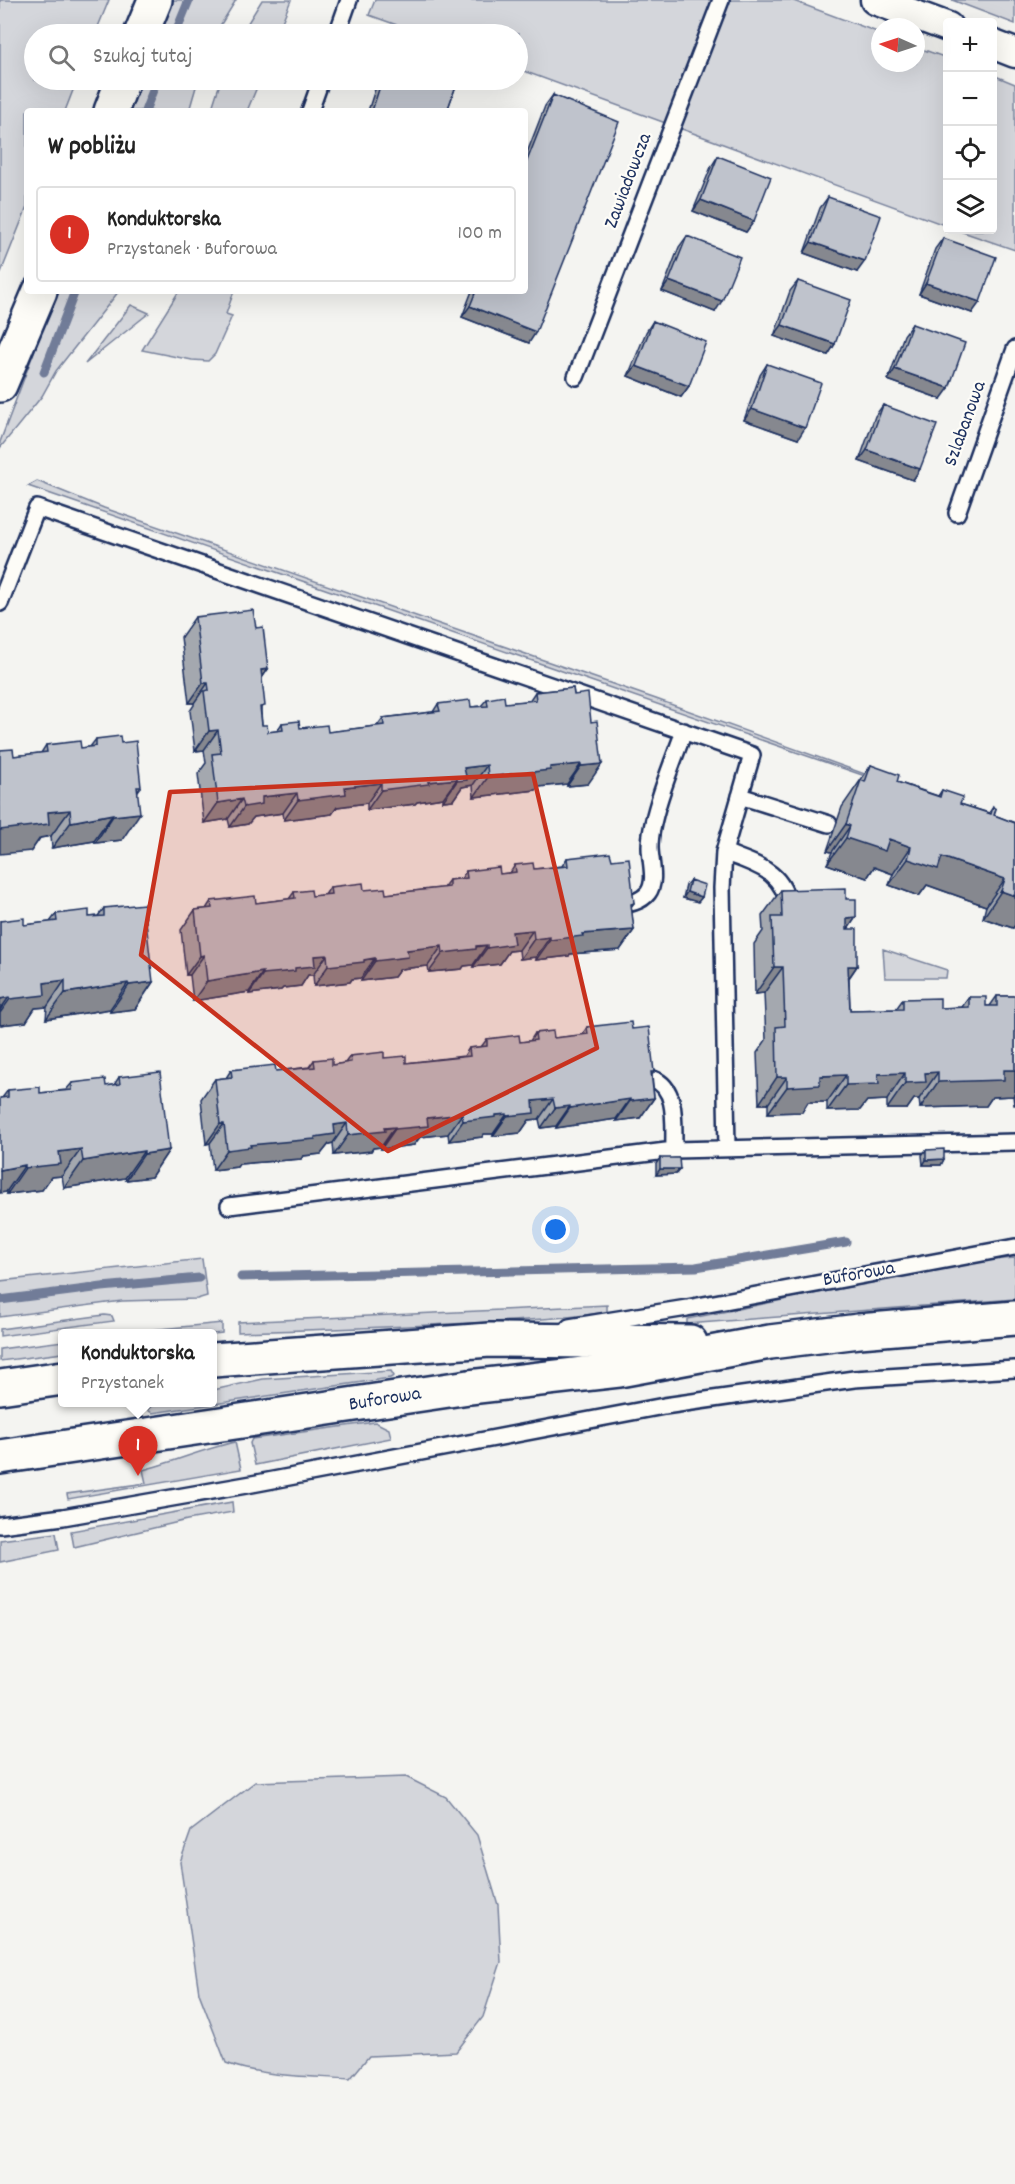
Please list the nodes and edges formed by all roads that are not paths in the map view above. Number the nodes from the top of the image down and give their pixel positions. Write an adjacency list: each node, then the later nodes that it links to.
1 (155, 0): 5 (main road)
2 (349, 0): 6 (lane)
3 (721, 0): 16 (lane, Zawiadowcza)
4 (875, 0): 7 (street)
5 (145, 24)
6 (341, 24)
7 (943, 25)
8 (997, 46): 9 (street)
9 (1015, 53)
10 (119, 90): 12 (main road)
11 (317, 90): 13 (lane)
12 (112, 108)
13 (311, 108)
14 (39, 294): 17 (main road)
15 (1015, 349): 18 (lane, Szlabanowa)
16 (576, 377)
17 (0, 385)
18 (957, 513)
19 (0, 603): 20 (lane)
20 (684, 731): 21 (lane); 24 (lane)
21 (740, 796): 22 (lane); 23 (lane)
22 (829, 824)
23 (724, 852): 25 (lane); 28 (lane)
24 (618, 905)
25 (790, 916)
26 (639, 1079): 29 (lane)
27 (1015, 1142): 28 (lane)
28 (727, 1148): 29 (lane)
29 (674, 1150): 30 (lane)
30 (229, 1206)
31 (1015, 1247): 33 (lane, Buforowa)
32 (1015, 1318): 34 (main road, Buforowa)
33 (490, 1340): 34 (main road, Buforowa); 35 (main road, Buforowa)
34 (770, 1342): 39 (main road, Buforowa)
35 (217, 1360)
36 (1015, 1369): 40 (lane)
37 (58, 1379): 38 (main road)
38 (0, 1387)
39 (0, 1457)
40 (0, 1525)

